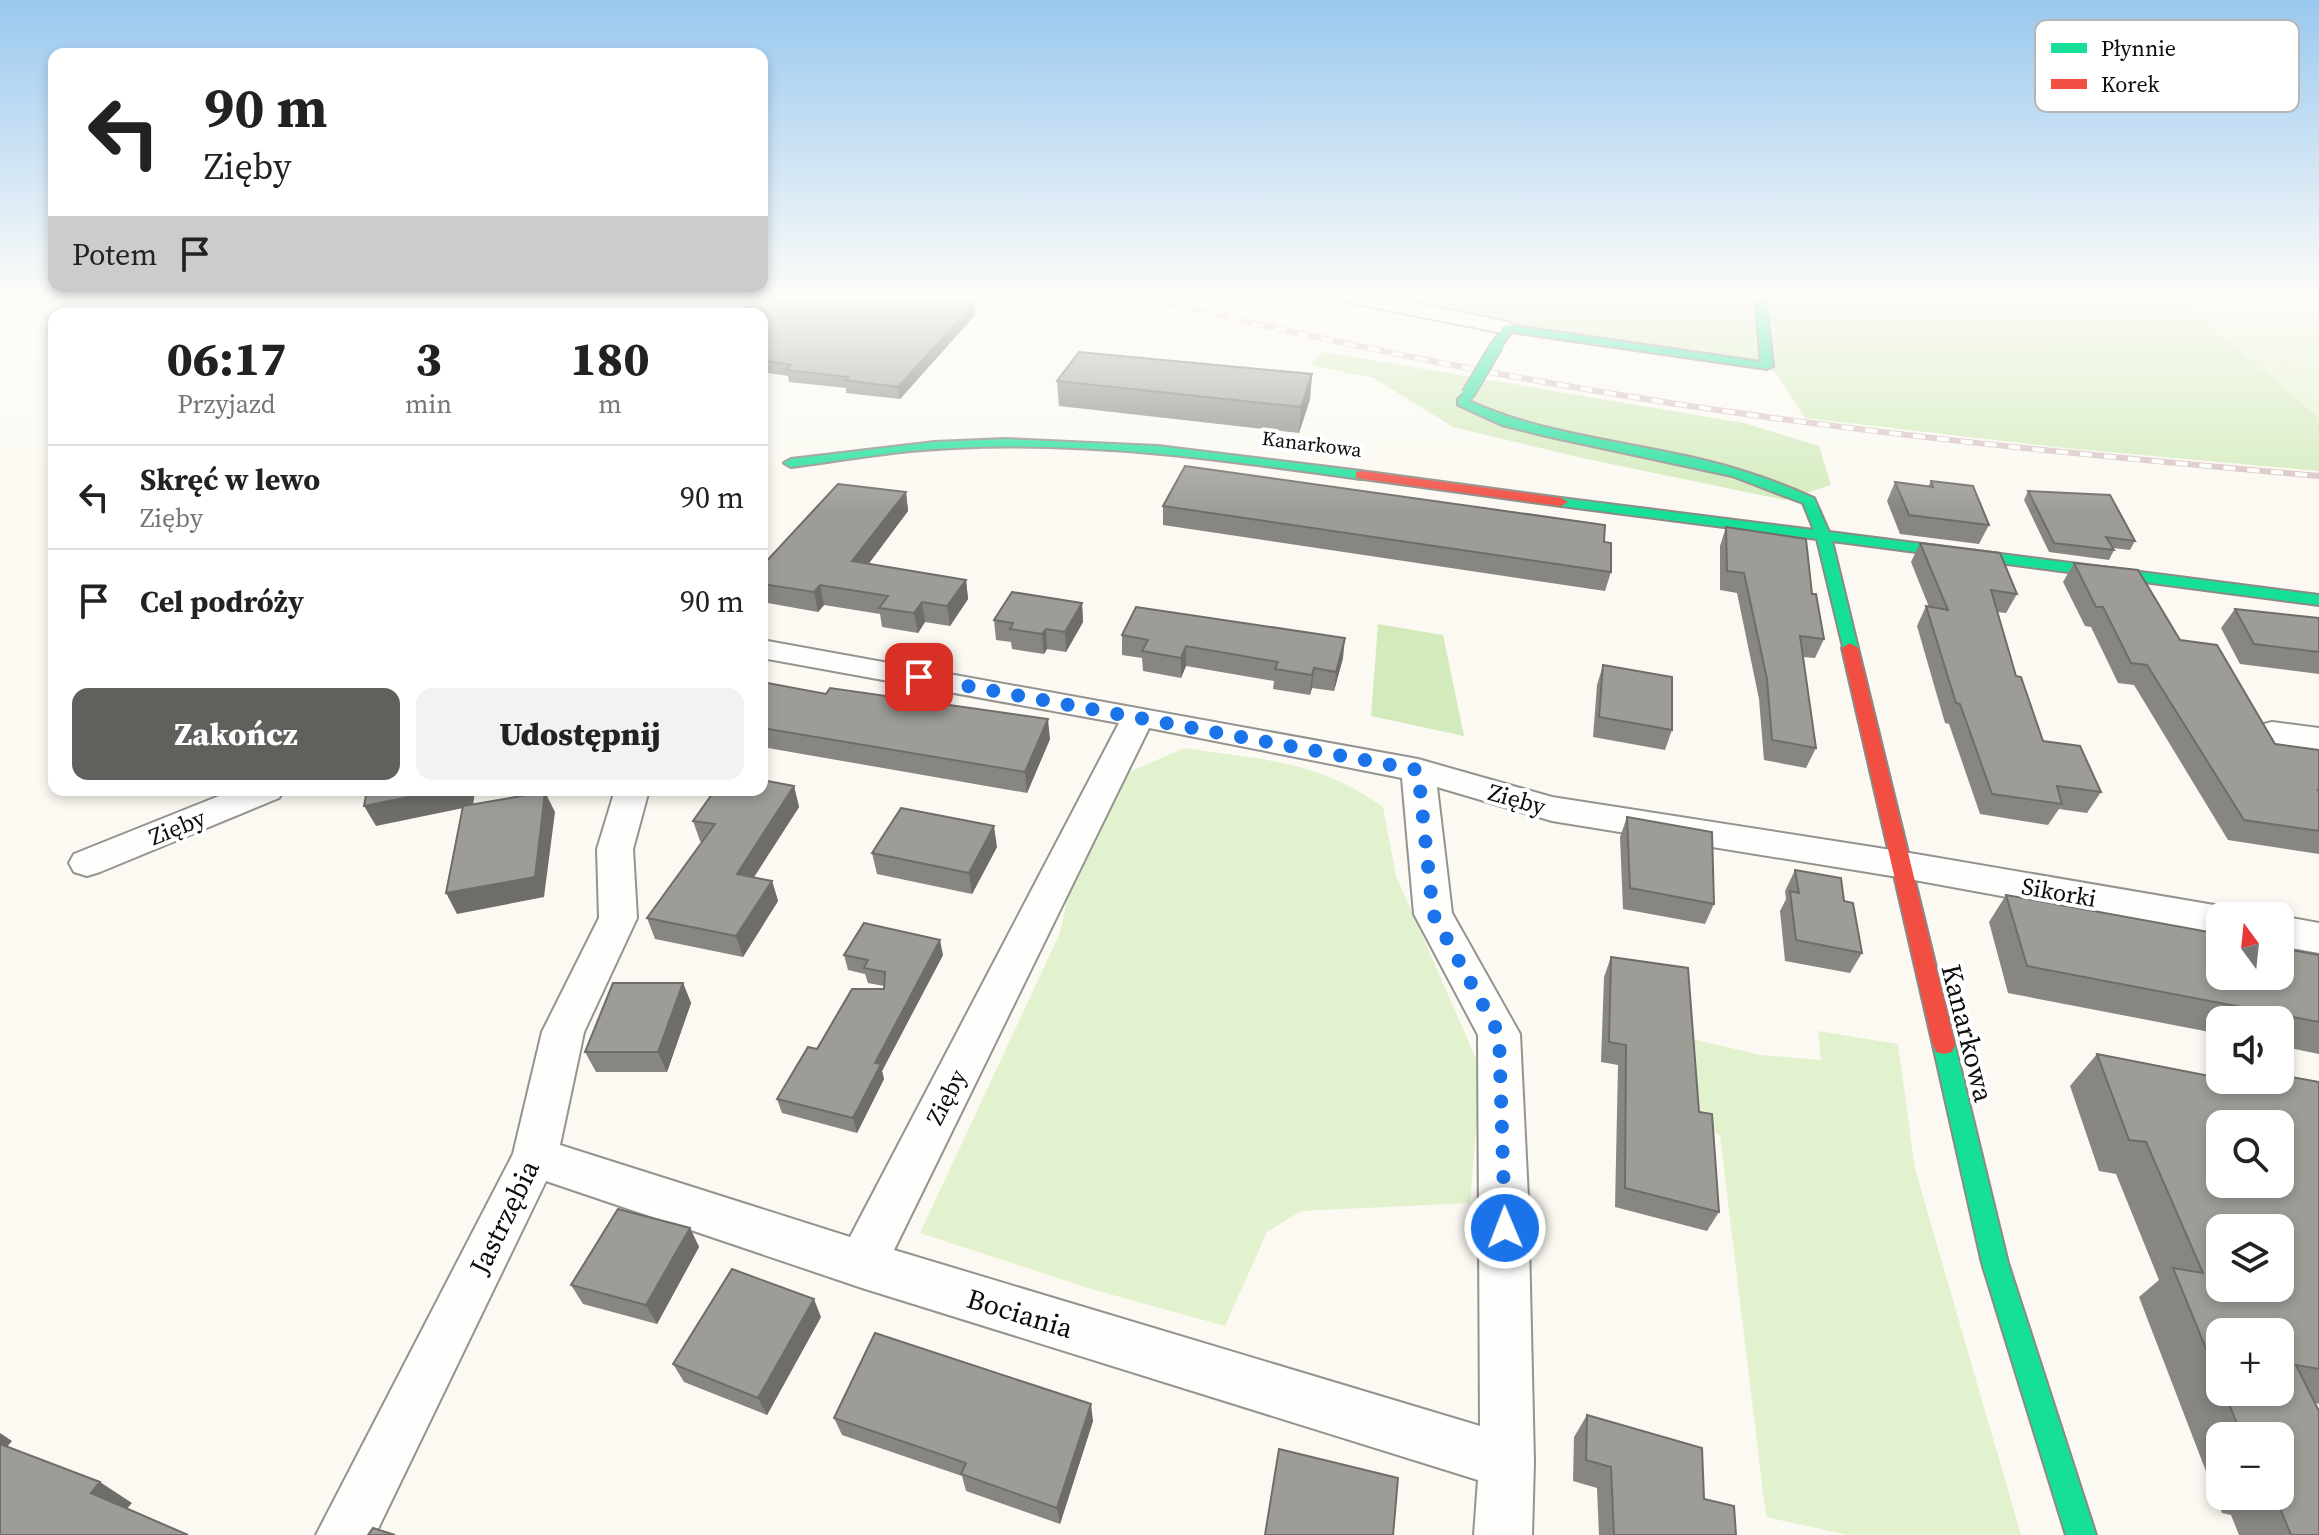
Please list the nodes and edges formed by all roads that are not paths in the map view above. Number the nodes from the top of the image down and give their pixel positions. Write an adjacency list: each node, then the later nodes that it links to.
1 (1484, 368): 3 (street, Kanarkowa, bridge)
2 (791, 463): 3 (street, Kanarkowa)
3 (1824, 538): 4 (street, Kanarkowa); 13 (street, Kanarkowa)
4 (2319, 600)
5 (768, 650): 6 (street, Zięby)
6 (1139, 716): 9 (street, Zięby); 18 (street, Zięby)
7 (2272, 733): 8 (street)
8 (2319, 739)
9 (1418, 770): 13 (street, Zięby); 19 (street)
10 (252, 796): 12 (street, Zięby)
11 (630, 796): 17 (street, Jastrzębia)
12 (87, 863)
13 (1898, 864): 14 (street, Sikorki); 22 (street, Kanarkowa)
14 (2206, 919)
15 (2294, 934): 16 (street)
16 (2319, 938)
17 (535, 1157): 18 (street, Bociania); 20 (street, Jastrzębia)
18 (862, 1264): 19 (street, Bociania)
19 (1507, 1462): 21 (street)
20 (345, 1535)
21 (1503, 1535)
22 (2081, 1535)

